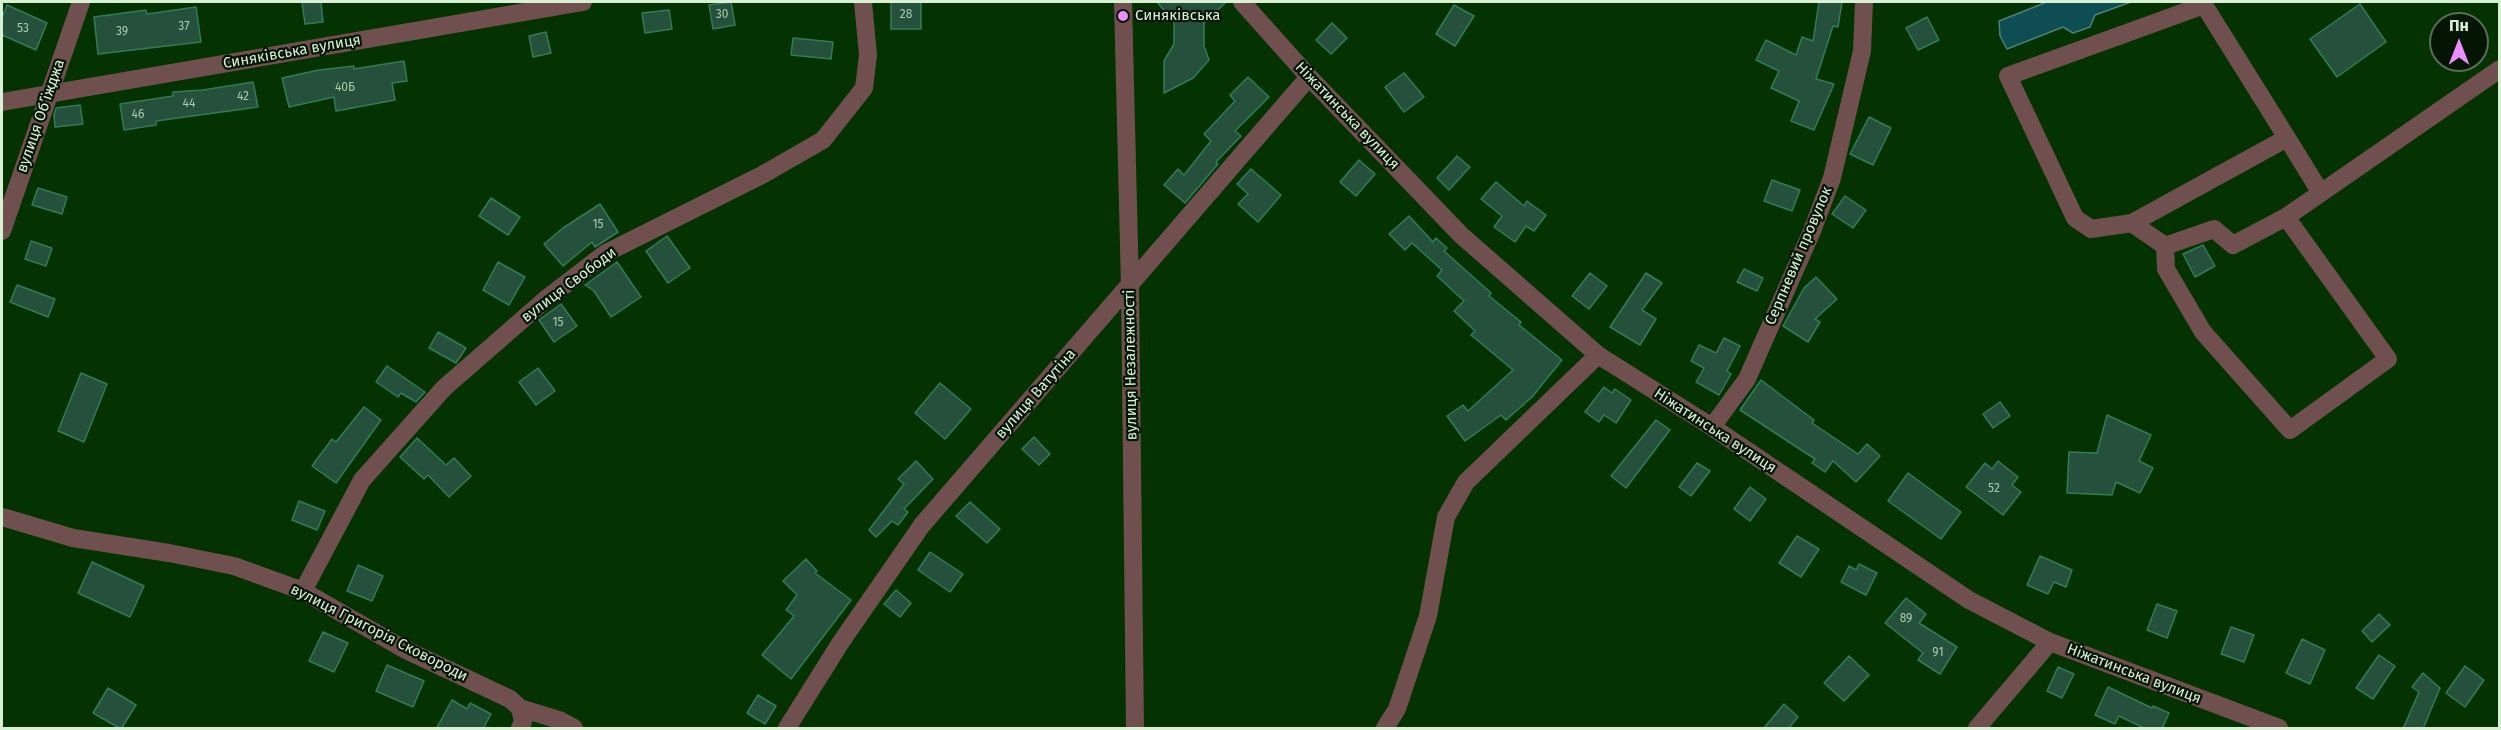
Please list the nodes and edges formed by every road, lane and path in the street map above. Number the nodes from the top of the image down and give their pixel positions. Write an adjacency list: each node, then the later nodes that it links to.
1 (81, 2): 9 (street, вулиця Обʼїжджа)
2 (583, 2): 9 (street, Синяківська вулиця)
3 (863, 2): 21 (street, вулиця Свободи)
4 (1123, 2): 17 (street, вулиця Незалежності)
5 (1242, 2): 8 (street, Ніжатинська вулиця)
6 (1864, 2): 19 (street, Серпневий провулок)
7 (2499, 69): 12 (street)
8 (1309, 77): 17 (street, вулиця Ватутіна); 18 (street, Ніжатинська вулиця)
9 (49, 94): 10 (street, Синяківська вулиця); 15 (street, вулиця Обʼїжджа)
10 (2, 102)
11 (2287, 138): 12 (street); 14 (street); 14 (street)
12 (2321, 193): 13 (street)
13 (2286, 217): 16 (street); 16 (street)
14 (2132, 223): 16 (street)
15 (2, 231)
16 (2165, 246)
17 (1130, 287): 26 (street, вулиця Ватутіна); 27 (street, вулиця Незалежності)
18 (1598, 355): 19 (street, Ніжатинська вулиця); 28 (street)
19 (1712, 427): 22 (street, Ніжатинська вулиця)
20 (2, 517): 21 (street, вулиця Григорія Сковороди)
21 (303, 591): 23 (street, вулиця Григорія Сковороди)
22 (2050, 642): 29 (street); 30 (street, Ніжатинська вулиця)
23 (520, 708): 24 (street); 25 (street, вулиця Григорія Сковороди)
24 (520, 729)
25 (574, 729)
26 (787, 729)
27 (1135, 729)
28 (1385, 729)
29 (1977, 729)
30 (2279, 729)

